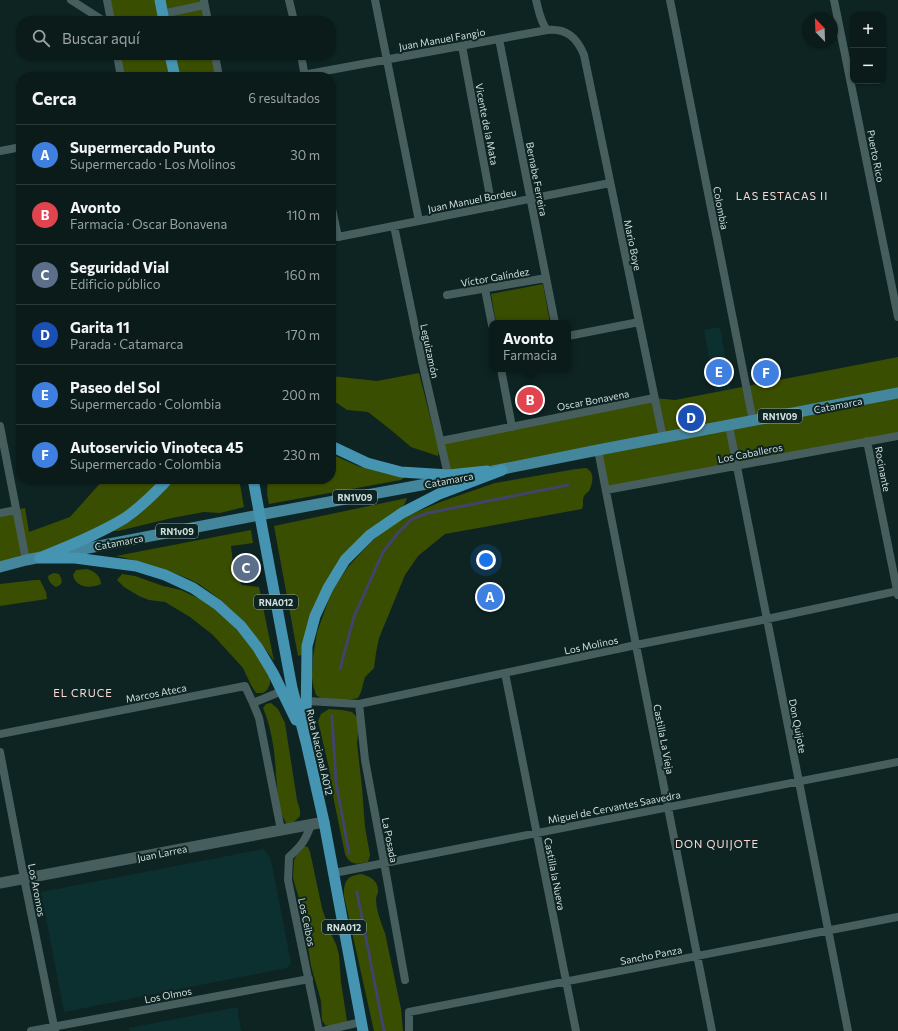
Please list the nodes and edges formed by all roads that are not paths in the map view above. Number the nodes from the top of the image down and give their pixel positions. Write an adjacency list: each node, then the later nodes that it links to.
1 (71, 0): 10 (street)
2 (107, 0): 11 (street)
3 (160, 0): 12 (highway)
4 (289, 0): 15 (street)
5 (375, 0): 24 (street)
6 (536, 0): 16 (street)
7 (670, 0): 49 (street, Colombia)
8 (834, 0): 41 (street, Puerto Rico)
9 (204, 2): 13 (street); 14 (street)
10 (96, 16)
11 (110, 16)
12 (163, 16)
13 (166, 16)
14 (207, 16)
15 (293, 16)
16 (547, 30): 17 (street, Juan Manuel Fangio); 19 (street, Juan Manuel Fangio)
17 (499, 39): 18 (street, Juan Manuel Fangio); 33 (street, Bernabe Ferreira)
18 (462, 46): 24 (street, Juan Manuel Fangio); 34 (street, Vicente de la Mata)
19 (584, 55): 32 (street, Mario Boye)
20 (118, 60): 25 (street)
21 (171, 60): 26 (highway)
22 (216, 60): 27 (street)
23 (302, 60): 28 (street)
24 (387, 60): 29 (street, Juan Manuel Fangio); 35 (street)
25 (120, 72)
26 (174, 72)
27 (218, 72)
28 (304, 72)
29 (326, 72)
30 (16, 148): 31 (street)
31 (0, 151)
32 (610, 183): 33 (street, Juan Manuel Bordeu); 44 (street, Mario Boye)
33 (530, 199): 34 (street, Juan Manuel Bordeu); 38 (street, Bernabe Ferreira)
34 (492, 206): 35 (street, Juan Manuel Bordeu)
35 (420, 221): 36 (street, Juan Manuel Bordeu)
36 (394, 226): 37 (street, Juan Manuel Bordeu); 55 (street, Leguizamón)
37 (336, 228)
38 (546, 278): 39 (street, Víctor Galíndez); 43 (street, Bernabe Ferreira)
39 (485, 289): 40 (street, Víctor Galíndez); 42 (street)
40 (447, 296)
41 (898, 317)
42 (491, 320)
43 (554, 320)
44 (639, 322): 45 (street); 48 (street, Mario Boye)
45 (571, 335)
46 (502, 372): 52 (street)
47 (898, 394): 49 (main road, Catamarca / RN1V09)
48 (654, 398): 52 (street, Oscar Bonavena); 54 (street, Mario Boye)
49 (753, 421): 51 (main road, Catamarca / RN1V09)
50 (0, 426): 65 (street)
51 (729, 426): 54 (main road, Catamarca / RN1V09); 59 (street, Don Quijote)
52 (512, 427): 55 (street, Oscar Bonavena)
53 (898, 436): 56 (street, Los Caballeros)
54 (663, 438): 58 (main road, Catamarca / RN1V09)
55 (440, 441): 61 (street, Leguizamón)
56 (867, 441): 59 (street, Los Caballeros); 71 (street, Rocinante)
57 (336, 448): 61 (highway)
58 (598, 450): 60 (main road, Catamarca / RN1V09); 64 (street, Castilla La Vieja)
59 (737, 465): 64 (street, Los Caballeros); 72 (street, Don Quijote)
60 (502, 470): 61 (highway); 77 (highway)
61 (449, 477): 67 (main road, Catamarca / RN1V09)
62 (163, 484): 68 (highway)
63 (254, 484): 67 (highway, Ruta Nacional A012 / RNA012)
64 (606, 490): 73 (street, Castilla La Vieja)
65 (16, 510): 66 (street); 69 (street)
66 (0, 513)
67 (260, 515): 68 (main road, Catamarca / RN1v09); 77 (highway, Ruta Nacional A012 / RNA012)
68 (40, 558): 69 (main road, Catamarca); 75 (highway)
69 (26, 560): 70 (main road, Catamarca)
70 (0, 566)
71 (898, 592): 72 (street, Los Molinos)
72 (767, 619): 73 (street, Los Molinos); 82 (street, Don Quijote)
73 (636, 646): 74 (street, Los Molinos); 83 (street, Castilla La Vieja)
74 (505, 673): 78 (street, Los Molinos); 87 (street, Castilla la Nueva)
75 (282, 691): 76 (street); 77 (highway)
76 (253, 703): 79 (street, Marcos Ateca); 86 (street)
77 (297, 703): 78 (street, Los Molinos); 84 (highway, Ruta Nacional A012 / RNA012)
78 (359, 704): 88 (street, La Posada)
79 (0, 734)
80 (0, 752): 90 (street, Los Aromos)
81 (898, 762): 82 (street, Miguel de Cervantes Saavedra)
82 (799, 781): 83 (street, Miguel de Cervantes Saavedra); 93 (street, Don Quijote)
83 (668, 807): 87 (street, Miguel de Cervantes Saavedra); 94 (street, Castilla La Vieja)
84 (324, 822): 85 (street, Juan Larrea); 89 (highway, Ruta Nacional A012 / RNA012)
85 (311, 824): 86 (street, Juan Larrea); 95 (street, Los Ceibos)
86 (282, 830): 90 (street, Juan Larrea)
87 (536, 832): 88 (street, Miguel de Cervantes Saavedra); 97 (street, Castilla la Nueva)
88 (384, 862): 89 (street, Miguel de Cervantes Saavedra); 96 (street, La Posada)
89 (334, 873): 98 (highway, Ruta Nacional A012 / RNA012)
90 (24, 878): 91 (street, Juan Larrea); 99 (street, Los Aromos)
91 (0, 883)
92 (898, 917): 93 (street, Sancho Panza)
93 (828, 930): 94 (street, Sancho Panza); 106 (street, Don Quijote)
94 (697, 956): 97 (street, Sancho Panza); 105 (street, Castilla La Vieja)
95 (309, 979): 99 (street, Los Olmos); 101 (street, Los Ceibos)
96 (405, 980)
97 (566, 982): 103 (street, Sancho Panza); 104 (street, Castilla la Nueva)
98 (362, 1026): 102 (street)
99 (54, 1029): 100 (street, Los Olmos)
100 (31, 1031)
101 (319, 1031)
102 (323, 1031)
103 (409, 1031)
104 (576, 1031)
105 (712, 1031)
106 (848, 1031)

